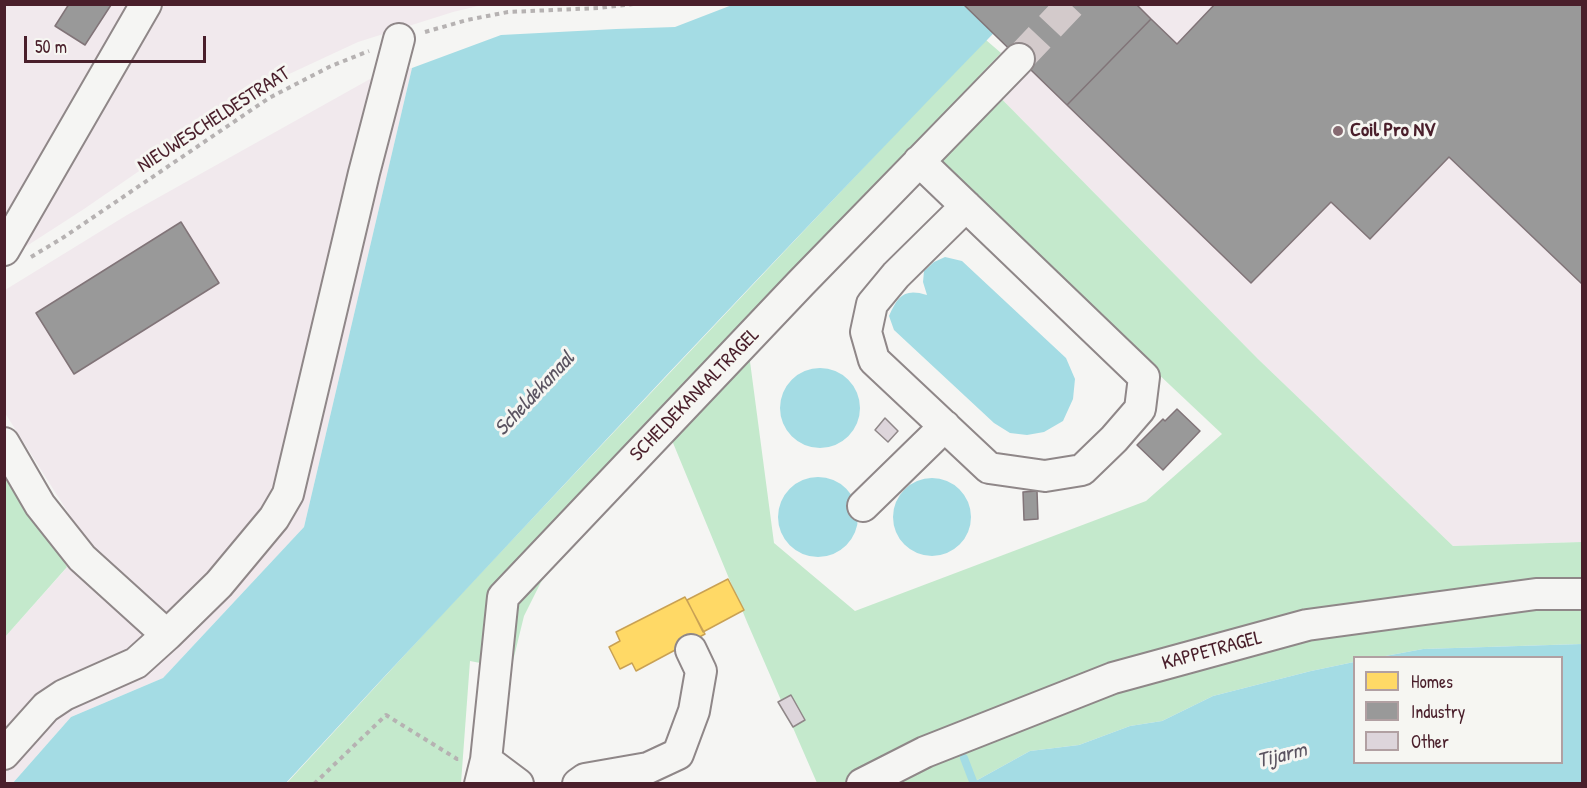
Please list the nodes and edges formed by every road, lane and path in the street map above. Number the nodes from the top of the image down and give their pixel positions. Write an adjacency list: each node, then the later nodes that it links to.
1 (146, 4): 7 (street)
2 (633, 4): 3 (path, NIEUWESCHELDESTRAAT)
3 (399, 39): 7 (path, NIEUWESCHELDESTRAAT); 12 (street)
4 (1019, 59): 5 (street, SCHELDEKANAALTRAGEL)
5 (920, 161): 6 (street); 15 (street, SCHELDEKANAALTRAGEL)
6 (966, 206): 8 (street); 8 (street)
7 (13, 256)
8 (945, 426): 10 (street)
9 (4, 443): 12 (street)
10 (863, 506)
11 (1582, 594): 19 (street, KAPPETRAGEL)
12 (167, 635): 14 (street)
13 (691, 650): 18 (street)
14 (4, 754)
15 (483, 772): 16 (path); 17 (street)
16 (314, 783)
17 (518, 783)
18 (578, 783)
19 (862, 783)

